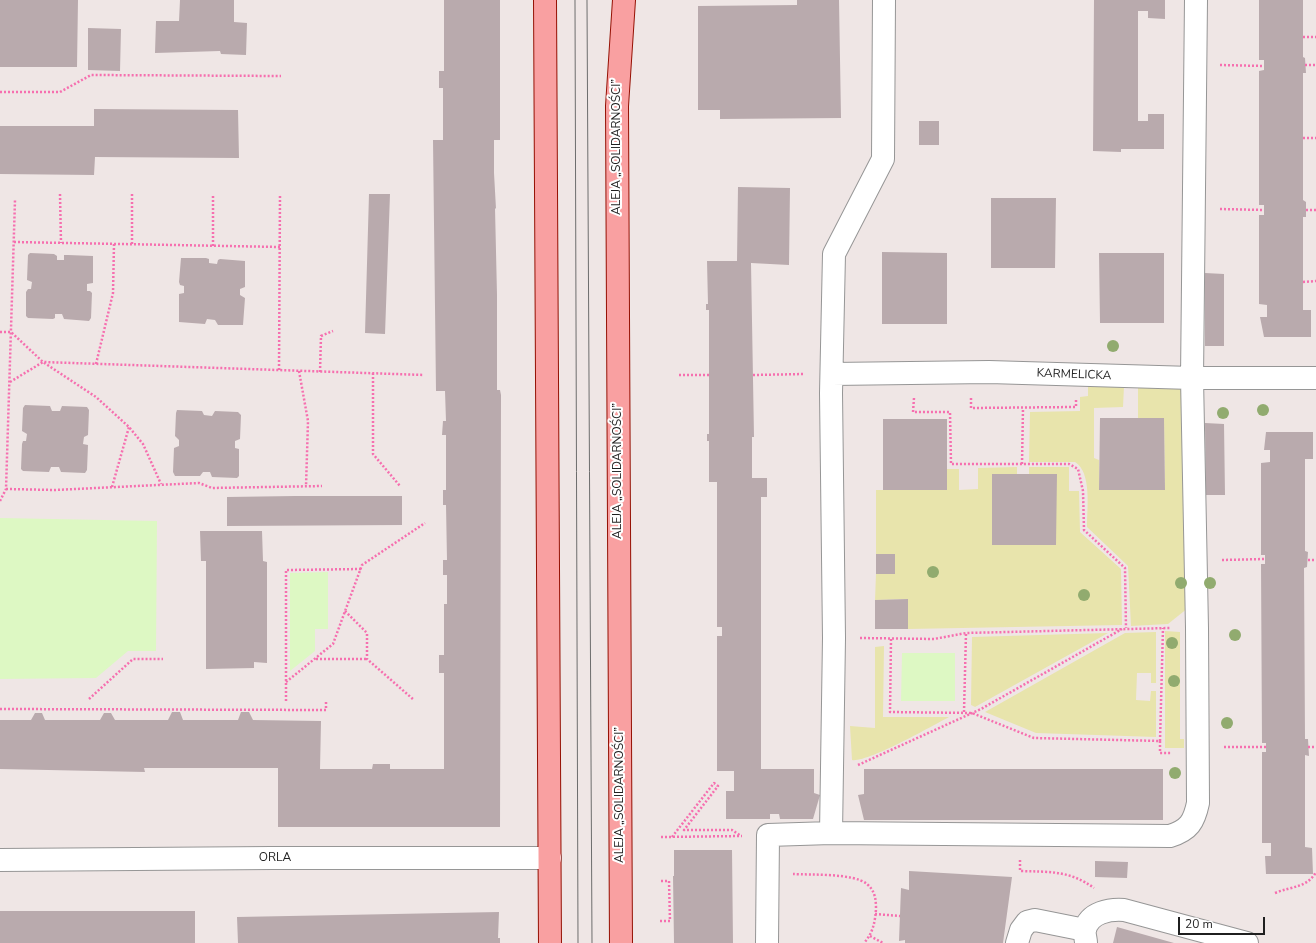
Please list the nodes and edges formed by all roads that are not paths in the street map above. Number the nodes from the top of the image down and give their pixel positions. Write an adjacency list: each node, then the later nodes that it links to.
1 (545, 0): 9 (main road)
2 (624, 0): 13 (main road, ALEJA „SOLIDARNOŚCI”)
3 (884, 0): 5 (street)
4 (1196, 0): 6 (street)
5 (832, 374): 6 (street, KARMELICKA); 8 (street)
6 (1192, 378): 7 (street, KARMELICKA); 8 (street)
7 (1316, 378)
8 (831, 833): 14 (street)
9 (550, 858): 10 (street, ORLA); 12 (main road)
10 (0, 860)
11 (1086, 936): 15 (street); 16 (street)
12 (550, 943)
13 (621, 943)
14 (767, 943)
15 (1017, 943)
16 (1247, 943)

